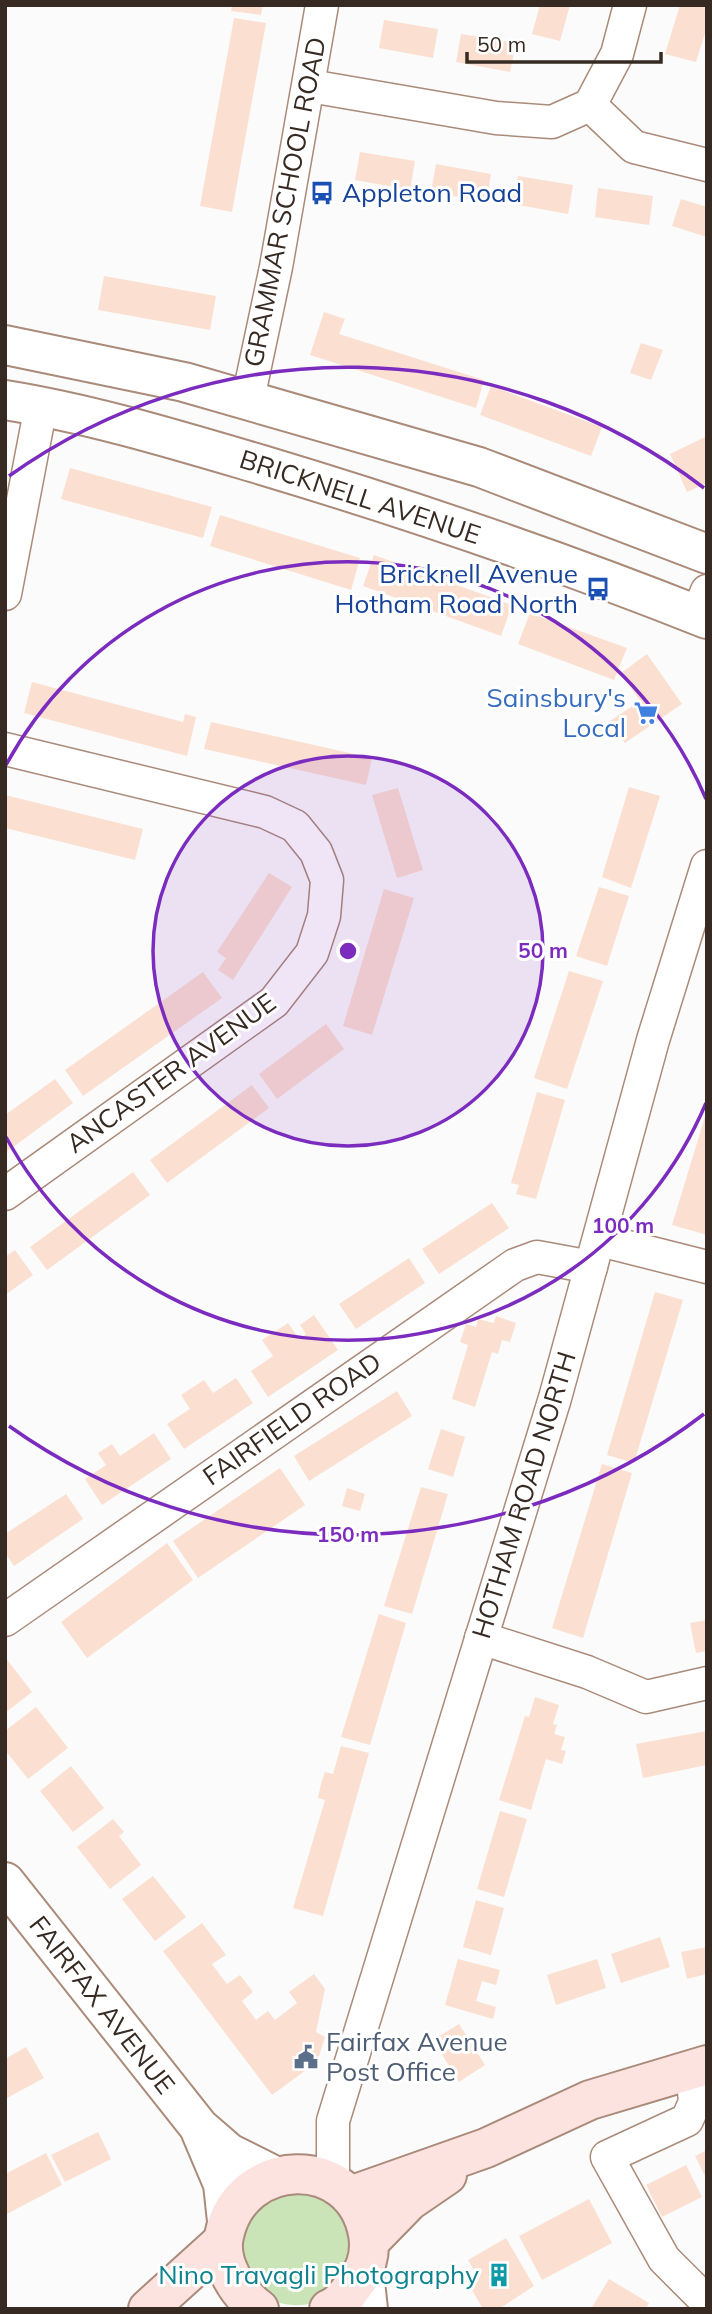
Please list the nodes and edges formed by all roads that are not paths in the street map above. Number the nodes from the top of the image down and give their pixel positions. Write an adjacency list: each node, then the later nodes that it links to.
1 (322, 5): 3 (street, GRAMMAR SCHOOL ROAD)
2 (630, 5): 4 (street)
3 (310, 86): 4 (street); 7 (street, GRAMMAR SCHOOL ROAD)
4 (590, 105): 5 (street)
5 (707, 165)
6 (5, 345): 7 (street)
7 (248, 399): 9 (street)
8 (23, 403): 10 (street); 11 (street, BRICKNELL AVENUE)
9 (707, 554)
10 (5, 594)
11 (704, 609)
12 (5, 749): 14 (street, ANCASTER AVENUE)
13 (707, 866): 15 (street, HOTHAM ROAD NORTH)
14 (5, 1194)
15 (596, 1253): 16 (street, FAIRFIELD ROAD); 17 (street, FAIRFIELD ROAD); 18 (street, HOTHAM ROAD NORTH)
16 (707, 1267)
17 (5, 1619)
18 (481, 1638): 19 (street); 24 (street, HOTHAM ROAD NORTH)
19 (707, 1683)
20 (5, 1882): 22 (street, FAIRFAX AVENUE)
21 (699, 2066): 23 (main road); 27 (street)
22 (199, 2127): 24 (street, FAIRFAX AVENUE); 25 (street, FAIRFAX AVENUE)
23 (486, 2148): 24 (main road); 26 (main road)
24 (314, 2182): 25 (main road); 26 (main road)
25 (224, 2232): 28 (main road); 29 (main road)
26 (367, 2275): 30 (main road)
27 (707, 2302)
28 (148, 2309)
29 (257, 2309)
30 (329, 2309)

